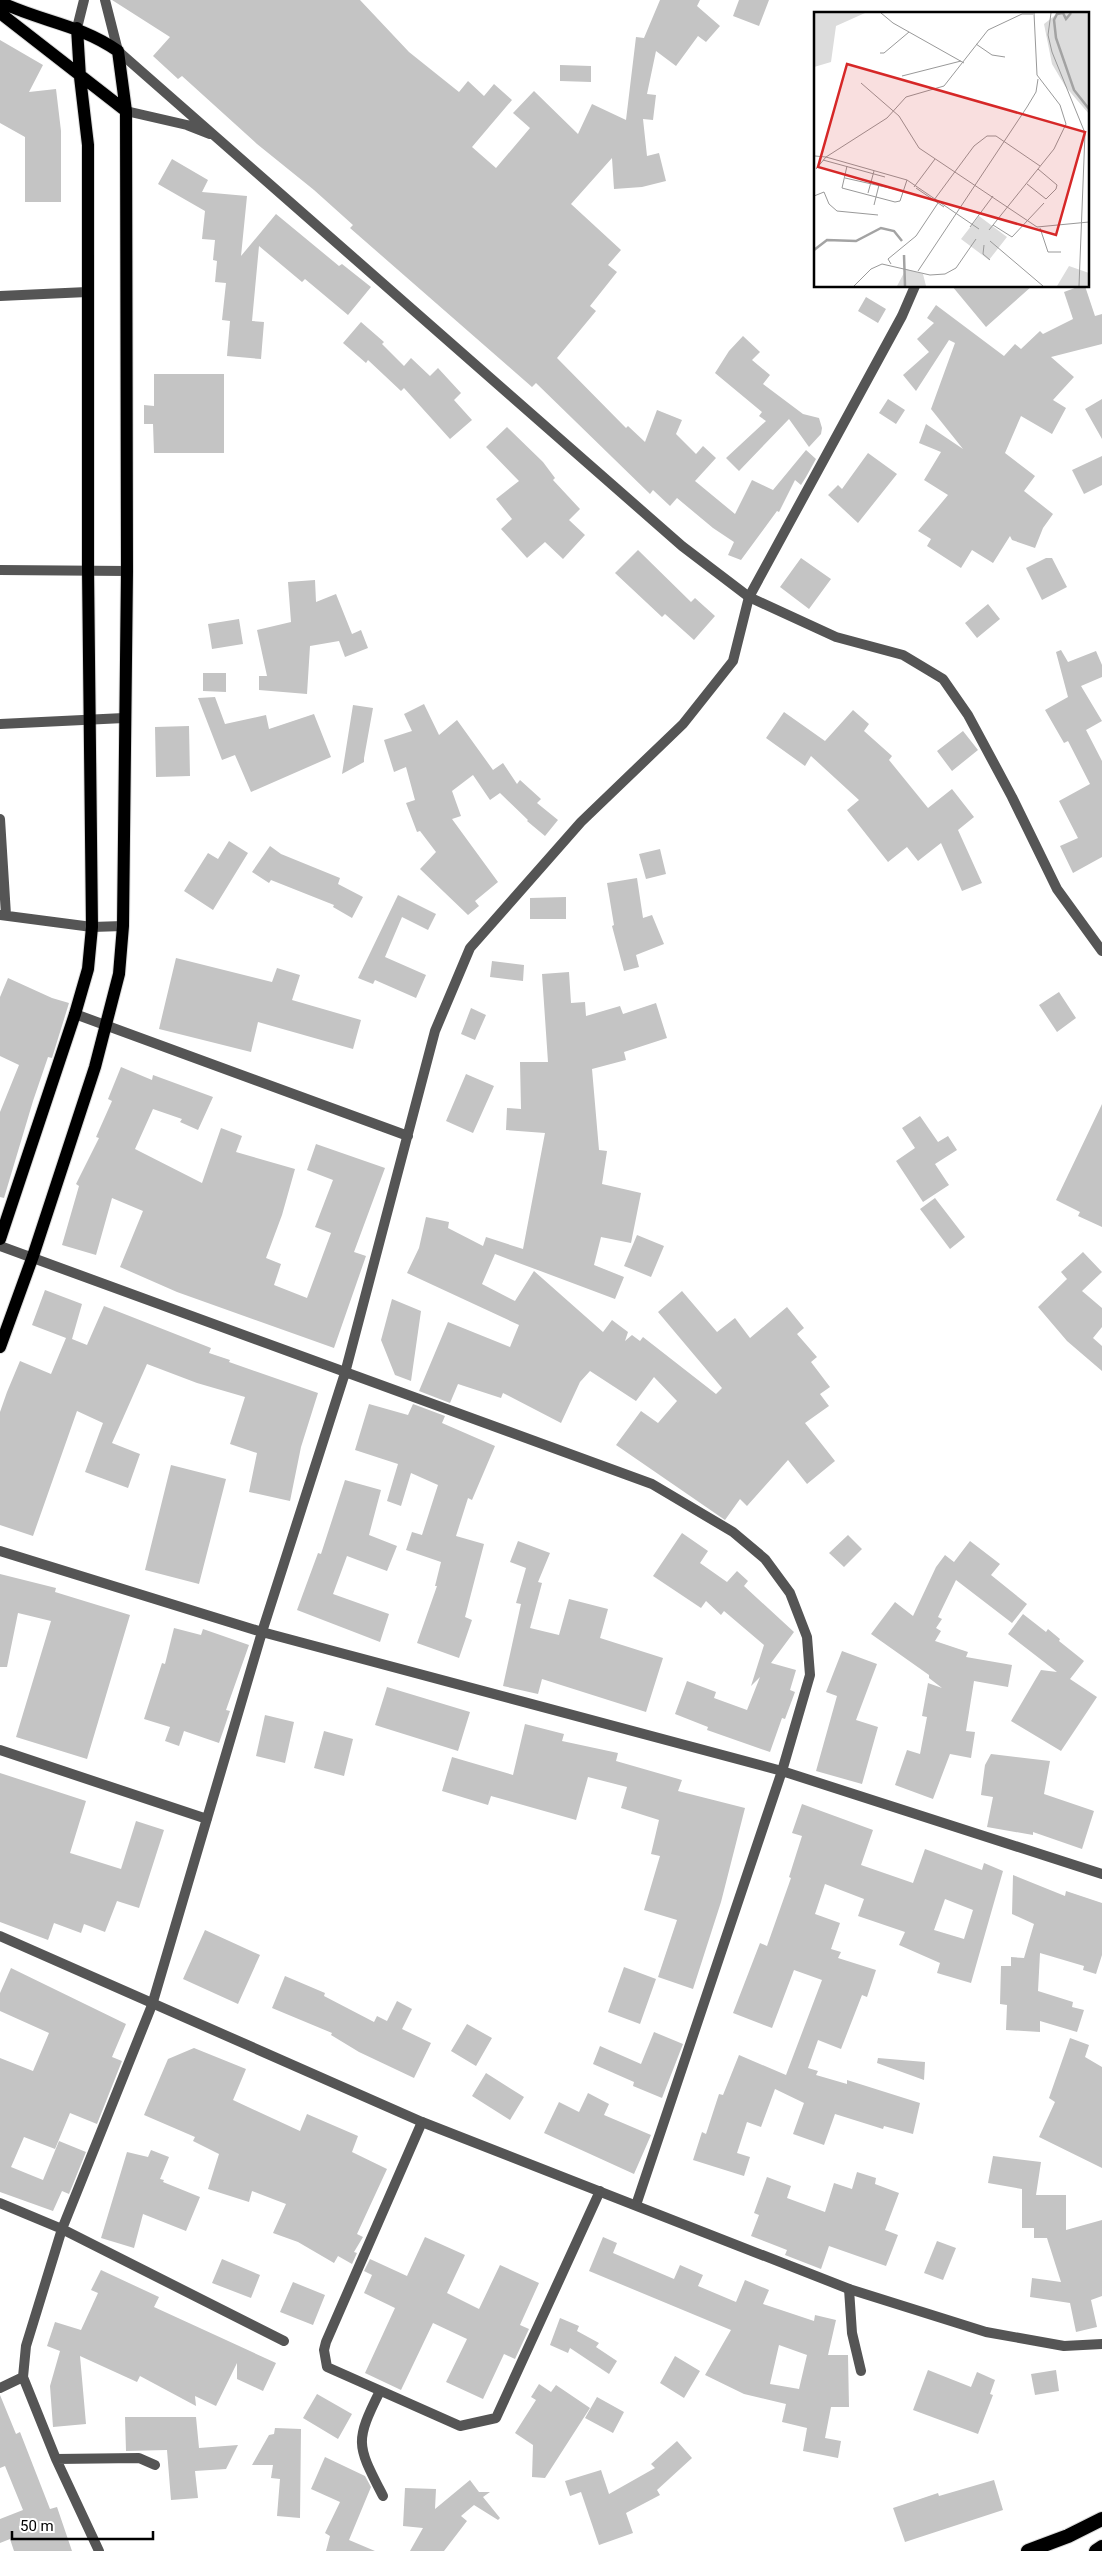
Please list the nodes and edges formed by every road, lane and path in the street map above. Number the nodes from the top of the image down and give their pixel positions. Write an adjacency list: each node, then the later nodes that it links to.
1 (84, 0): 5 (street)
2 (105, 0): 6 (street)
3 (0, 2): 5 (main road)
4 (0, 13): 7 (main road)
5 (77, 28): 6 (main road); 7 (main road)
6 (118, 51): 8 (main road); 9 (street)
7 (80, 76): 8 (main road); 11 (main road)
8 (126, 111): 9 (street); 15 (main road)
9 (213, 135): 16 (street)
10 (914, 288): 16 (street)
11 (87, 292): 12 (street); 13 (main road)
12 (0, 296)
13 (88, 569): 14 (street); 15 (street); 18 (main road)
14 (0, 570)
15 (127, 571): 17 (main road)
16 (749, 598): 24 (street); 27 (street)
17 (124, 718): 18 (street); 22 (main road)
18 (92, 720): 19 (street); 23 (main road)
19 (0, 724)
20 (0, 819): 21 (street)
21 (3, 915): 23 (street)
22 (123, 926): 23 (street); 26 (main road)
23 (92, 927): 25 (main road)
24 (1102, 951)
25 (75, 1014): 26 (street); 28 (main road)
26 (106, 1027): 27 (street); 30 (main road)
27 (408, 1136): 32 (street)
28 (0, 1239)
29 (0, 1246): 30 (street)
30 (33, 1256): 31 (main road); 32 (street)
31 (0, 1347)
32 (345, 1374): 34 (street); 36 (street)
33 (0, 1551): 34 (street)
34 (262, 1632): 36 (street); 37 (street)
35 (0, 1750): 37 (street)
36 (782, 1771): 38 (street); 44 (street)
37 (207, 1819): 40 (street)
38 (1102, 1874)
39 (0, 1936): 40 (street)
40 (152, 2005): 41 (street); 45 (street)
41 (422, 2122): 42 (street); 52 (street)
42 (600, 2191): 44 (street); 52 (street)
43 (0, 2203): 45 (street)
44 (636, 2206): 46 (street)
45 (62, 2229): 47 (street); 50 (street)
46 (849, 2289): 48 (street); 49 (street)
47 (284, 2340)
48 (1102, 2344)
49 (861, 2370)
50 (24, 2377): 51 (street); 53 (street)
51 (0, 2388)
52 (380, 2391): 55 (street)
53 (56, 2459): 54 (street); 58 (street)
54 (155, 2465)
55 (383, 2496)
56 (1102, 2519): 59 (highway)
57 (1102, 2548): 60 (highway)
58 (99, 2551)
59 (1028, 2551)
60 (1096, 2551)

